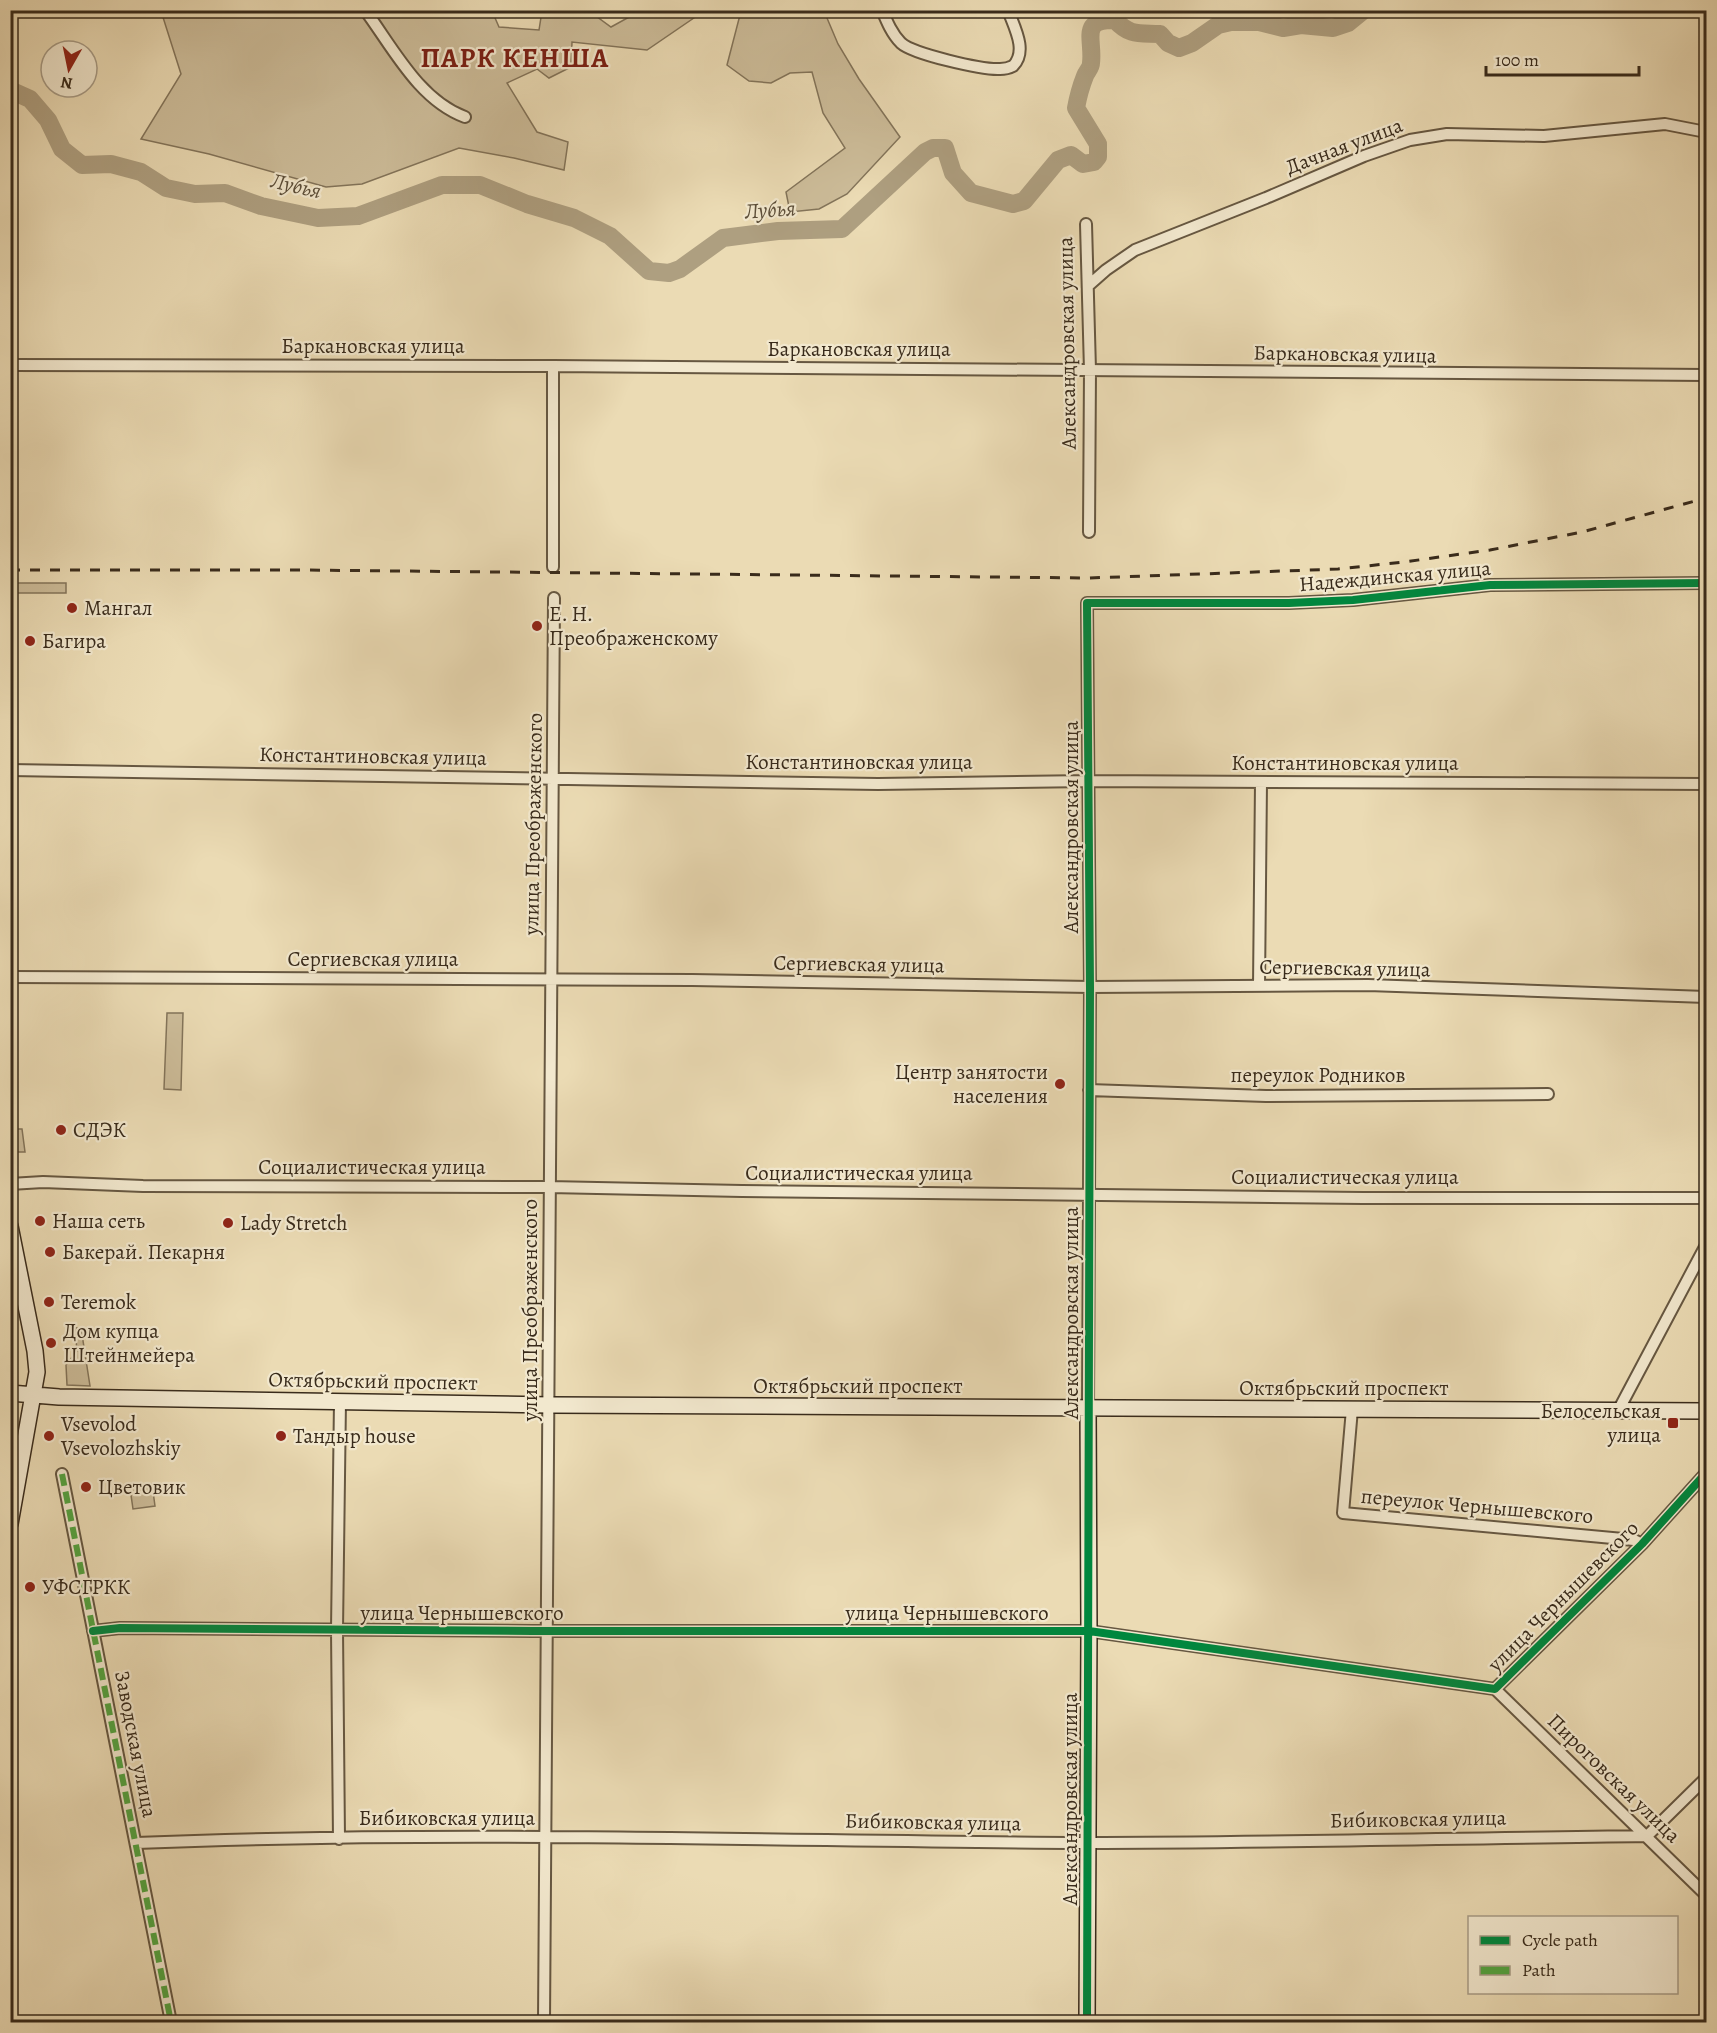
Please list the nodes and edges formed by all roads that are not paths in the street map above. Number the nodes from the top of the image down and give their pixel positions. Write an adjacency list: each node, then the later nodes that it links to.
1 (365, 10): 4 (street)
2 (882, 10): 3 (street)
3 (1008, 10)
4 (465, 117)
5 (1707, 132): 7 (street, Дачная улица)
6 (1086, 224): 7 (street, Александровская улица)
7 (1089, 285): 10 (street, Александровская улица)
8 (10, 365): 9 (street, Баркановская улица)
9 (553, 366): 10 (street, Баркановская улица); 13 (street)
10 (1090, 370): 11 (street, Баркановская улица); 12 (street, Александровская улица)
11 (1707, 375)
12 (1089, 532)
13 (553, 567)
14 (1707, 583): 16 (street, Надеждинская улица)
15 (554, 598): 18 (street, улица Преображенского)
16 (1088, 603): 19 (street, Александровская улица)
17 (10, 770): 18 (street, Константиновская улица)
18 (554, 778): 19 (street, Константиновская улица); 23 (street, улица Преображенского)
19 (1089, 781): 20 (street, Константиновская улица); 25 (street, Александровская улица)
20 (1261, 782): 21 (street, Константиновская улица); 24 (street)
21 (1707, 784)
22 (10, 977): 23 (street, Сергиевская улица)
23 (551, 979): 25 (street, Сергиевская улица); 30 (street, улица Преображенского)
24 (1259, 986): 25 (street, Сергиевская улица); 26 (street, Сергиевская улица)
25 (1090, 987): 27 (street, Александровская улица)
26 (1707, 997)
27 (1089, 1090): 28 (street, переулок Родников); 31 (street, Александровская улица)
28 (1548, 1094)
29 (10, 1184): 30 (street, Социалистическая улица)
30 (549, 1187): 31 (street, Социалистическая улица); 38 (street, улица Преображенского)
31 (1089, 1194): 32 (street, Социалистическая улица); 39 (street, Александровская улица)
32 (1707, 1198)
33 (10, 1226): 36 (street)
34 (1707, 1245): 42 (street)
35 (10, 1392): 36 (street, Октябрьский проспект)
36 (34, 1394): 37 (street, Октябрьский проспект); 45 (street)
37 (340, 1401): 38 (street, Октябрьский проспект); 47 (street)
38 (550, 1405): 39 (street, Октябрьский проспект); 49 (street, улица Преображенского)
39 (1088, 1407): 40 (street, Октябрьский проспект); 50 (street, Александровская улица)
40 (1352, 1409): 42 (street, Октябрьский проспект); 46 (street, переулок Чернышевского)
41 (1707, 1410): 42 (street, Октябрьский проспект)
42 (1618, 1411)
43 (1707, 1473): 46 (street, улица Чернышевского)
44 (62, 1474): 48 (street, Заводская улица)
45 (10, 1524)
46 (1642, 1544): 51 (street, улица Чернышевского)
47 (337, 1630): 48 (street, улица Чернышевского); 49 (street, улица Чернышевского); 55 (street)
48 (93, 1631): 56 (street, Заводская улица)
49 (549, 1631): 50 (street, улица Чернышевского); 54 (street, улица Преображенского)
50 (1089, 1631): 51 (street, улица Чернышевского); 57 (street, Александровская улица)
51 (1495, 1689): 53 (street, Пироговская улица)
52 (1707, 1778): 53 (street)
53 (1647, 1836): 57 (street, Бибиковская улица); 58 (street, Пироговская улица)
54 (545, 1837): 55 (street, Бибиковская улица); 57 (street, Бибиковская улица); 60 (street, улица Преображенского)
55 (339, 1839): 56 (street, Бибиковская улица)
56 (135, 1843): 59 (street, Заводская улица)
57 (1088, 1843): 61 (street, Александровская улица)
58 (1707, 1895)
59 (171, 2022)
60 (544, 2022)
61 (1087, 2022)

